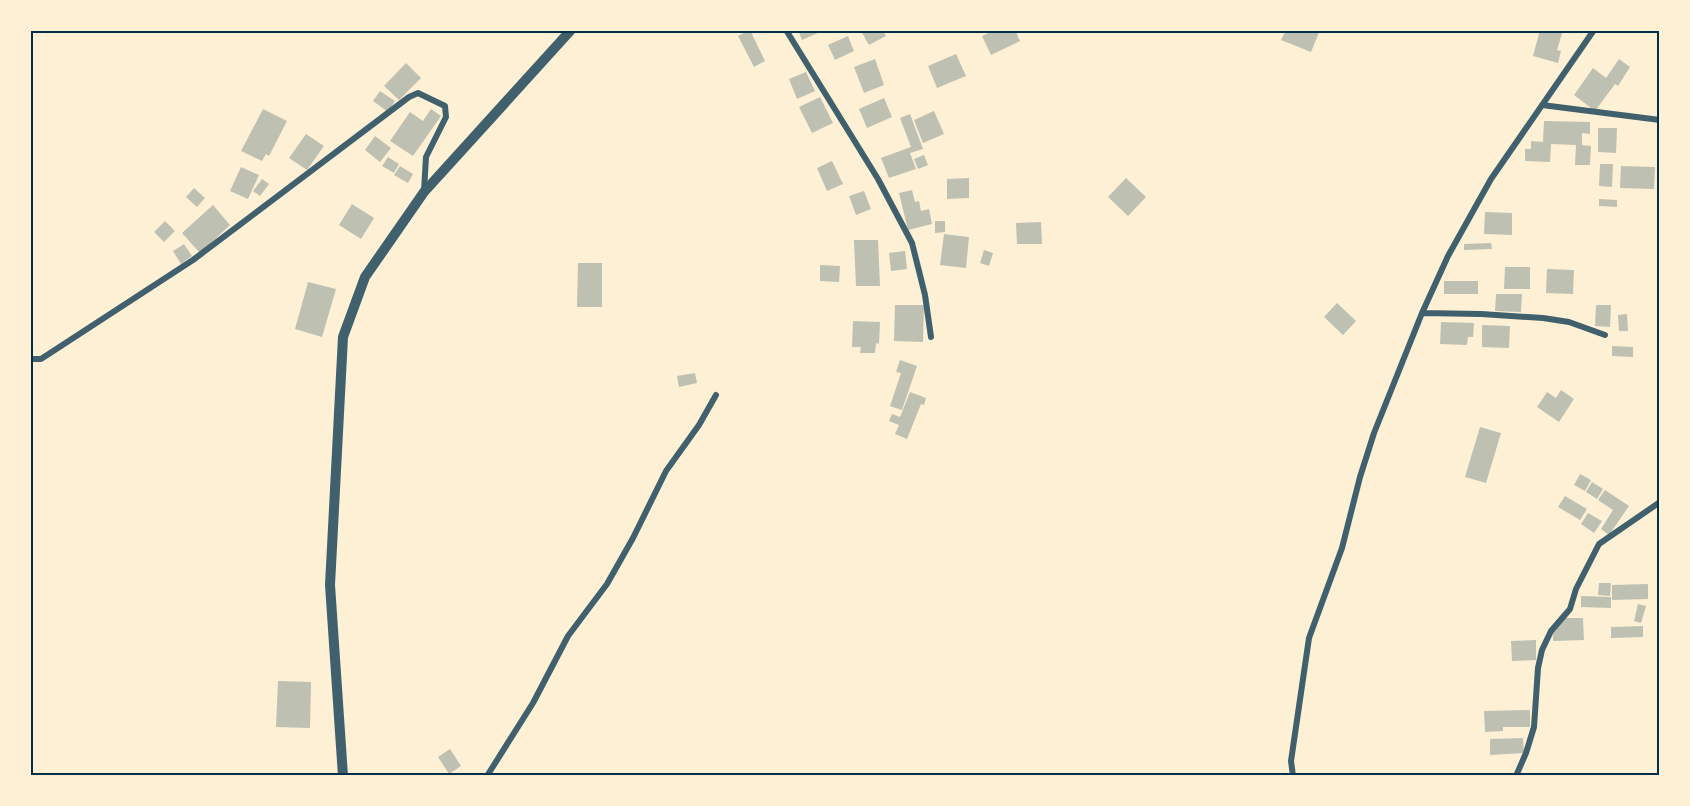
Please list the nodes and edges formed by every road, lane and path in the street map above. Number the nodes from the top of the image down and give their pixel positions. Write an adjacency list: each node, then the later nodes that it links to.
1 (571, 30): 6 (street)
2 (786, 30): 9 (street)
3 (1594, 30): 4 (street)
4 (1542, 105): 5 (street); 7 (street)
5 (1660, 120)
6 (424, 192): 10 (street); 13 (street)
7 (1422, 313): 8 (street); 15 (street)
8 (1605, 335)
9 (931, 337)
10 (30, 359)
11 (716, 395): 14 (street)
12 (1660, 502): 16 (street)
13 (343, 776)
14 (487, 776)
15 (1293, 776)
16 (1516, 776)

